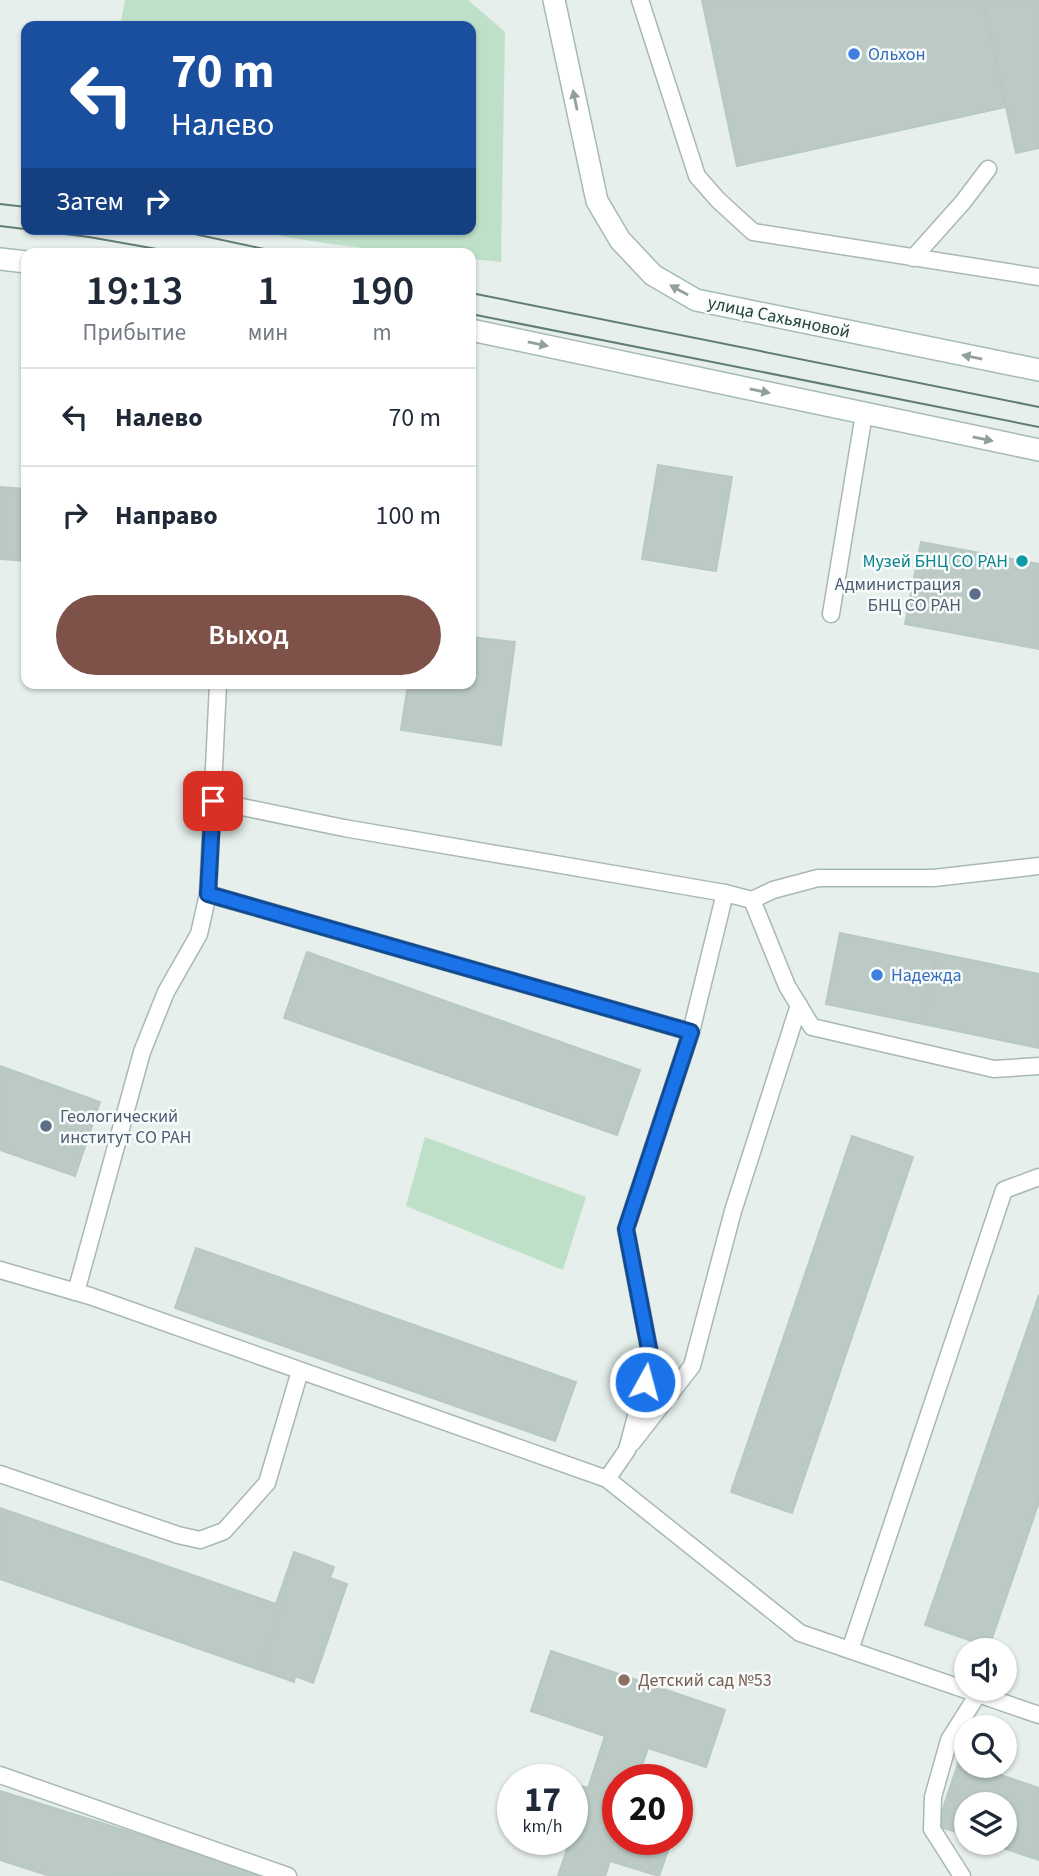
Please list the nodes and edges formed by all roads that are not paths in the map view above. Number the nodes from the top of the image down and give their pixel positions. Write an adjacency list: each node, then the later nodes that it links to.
1 (554, 0): 9 (main road, улица Сахьяновой, one-way to 1)
2 (640, 0): 4 (lane)
3 (988, 169): 4 (lane)
4 (913, 258): 7 (lane)
5 (0, 259): 6 (main road)
6 (21, 261)
7 (1039, 277)
8 (476, 331): 10 (main road, one-way to 10)
9 (1039, 370)
10 (864, 414): 11 (main road, one-way to 11); 12 (lane)
11 (1039, 450)
12 (831, 614)
13 (218, 689): 14 (lane)
14 (213, 801): 16 (lane); 17 (lane)
15 (1039, 866): 18 (lane)
16 (725, 892): 18 (lane); 20 (lane)
17 (208, 894): 20 (lane); 24 (lane)
18 (752, 900): 19 (lane)
19 (799, 1005): 21 (lane); 26 (lane)
20 (691, 1032): 26 (lane)
21 (1039, 1066)
22 (1039, 1177): 29 (lane)
23 (0, 1270): 24 (lane)
24 (76, 1292): 25 (lane)
25 (300, 1371): 27 (lane); 28 (lane)
26 (626, 1450): 28 (lane)
27 (0, 1474)
28 (607, 1479): 29 (lane)
29 (849, 1650): 30 (lane)
30 (954, 1686)
31 (974, 1701): 36 (lane)
32 (998, 1701): 33 (lane)
33 (1039, 1715)
34 (0, 1775): 35 (lane)
35 (288, 1876)
36 (962, 1876)

